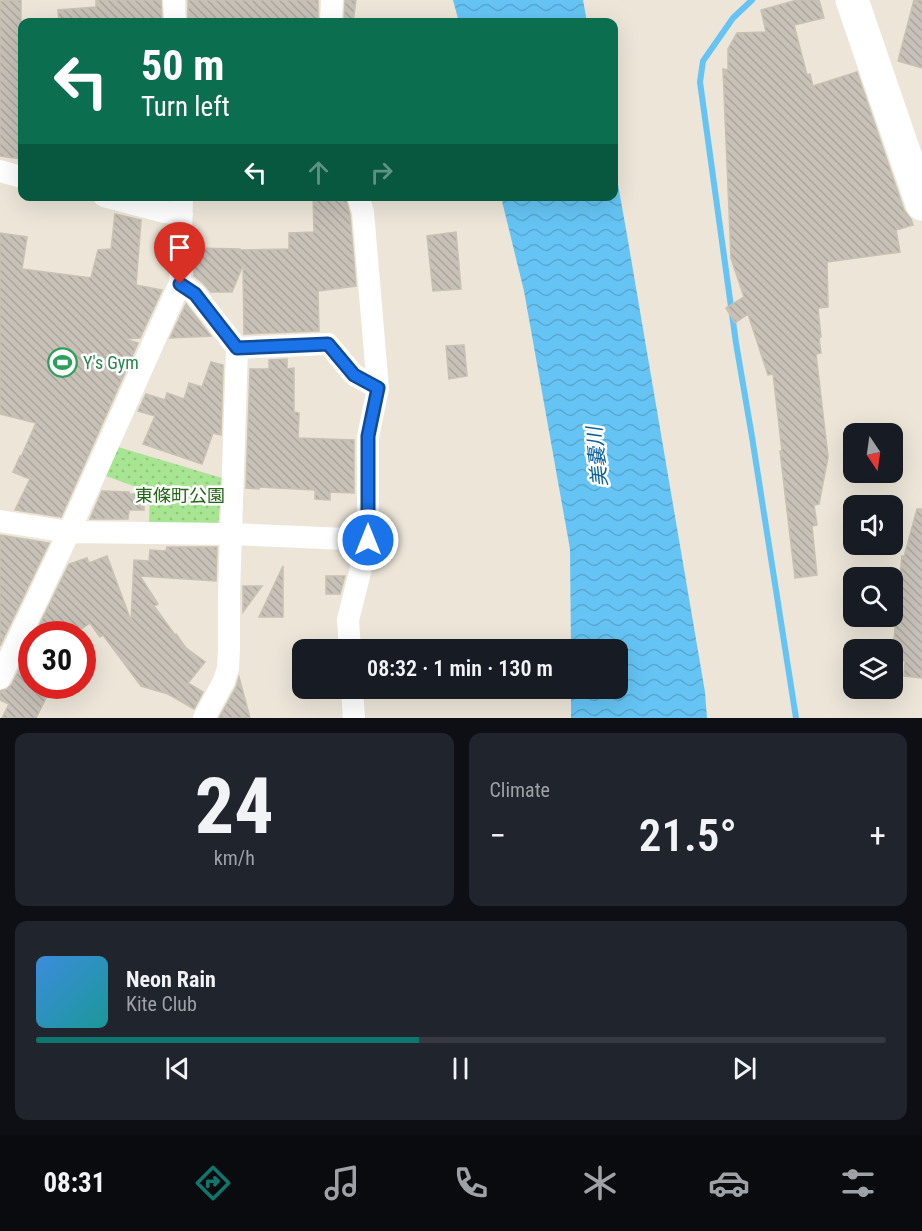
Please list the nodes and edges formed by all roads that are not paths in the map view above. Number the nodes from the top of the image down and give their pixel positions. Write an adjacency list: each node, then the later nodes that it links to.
1 (174, 0): 4 (street)
2 (332, 0): 5 (street)
3 (852, 0): 10 (street)
4 (175, 18)
5 (331, 18)
6 (0, 171): 7 (street)
7 (18, 176)
8 (123, 201): 11 (street)
9 (360, 201): 14 (street)
10 (922, 204)
11 (182, 205): 12 (street)
12 (180, 284): 13 (street); 16 (street)
13 (237, 348): 14 (street); 17 (street)
14 (378, 388): 18 (street)
15 (0, 521): 16 (street)
16 (69, 532): 17 (street); 20 (street)
17 (232, 534): 18 (street); 22 (street)
18 (368, 540): 19 (street)
19 (349, 639)
20 (0, 678)
21 (353, 699): 23 (street)
22 (204, 718)
23 (354, 718)

